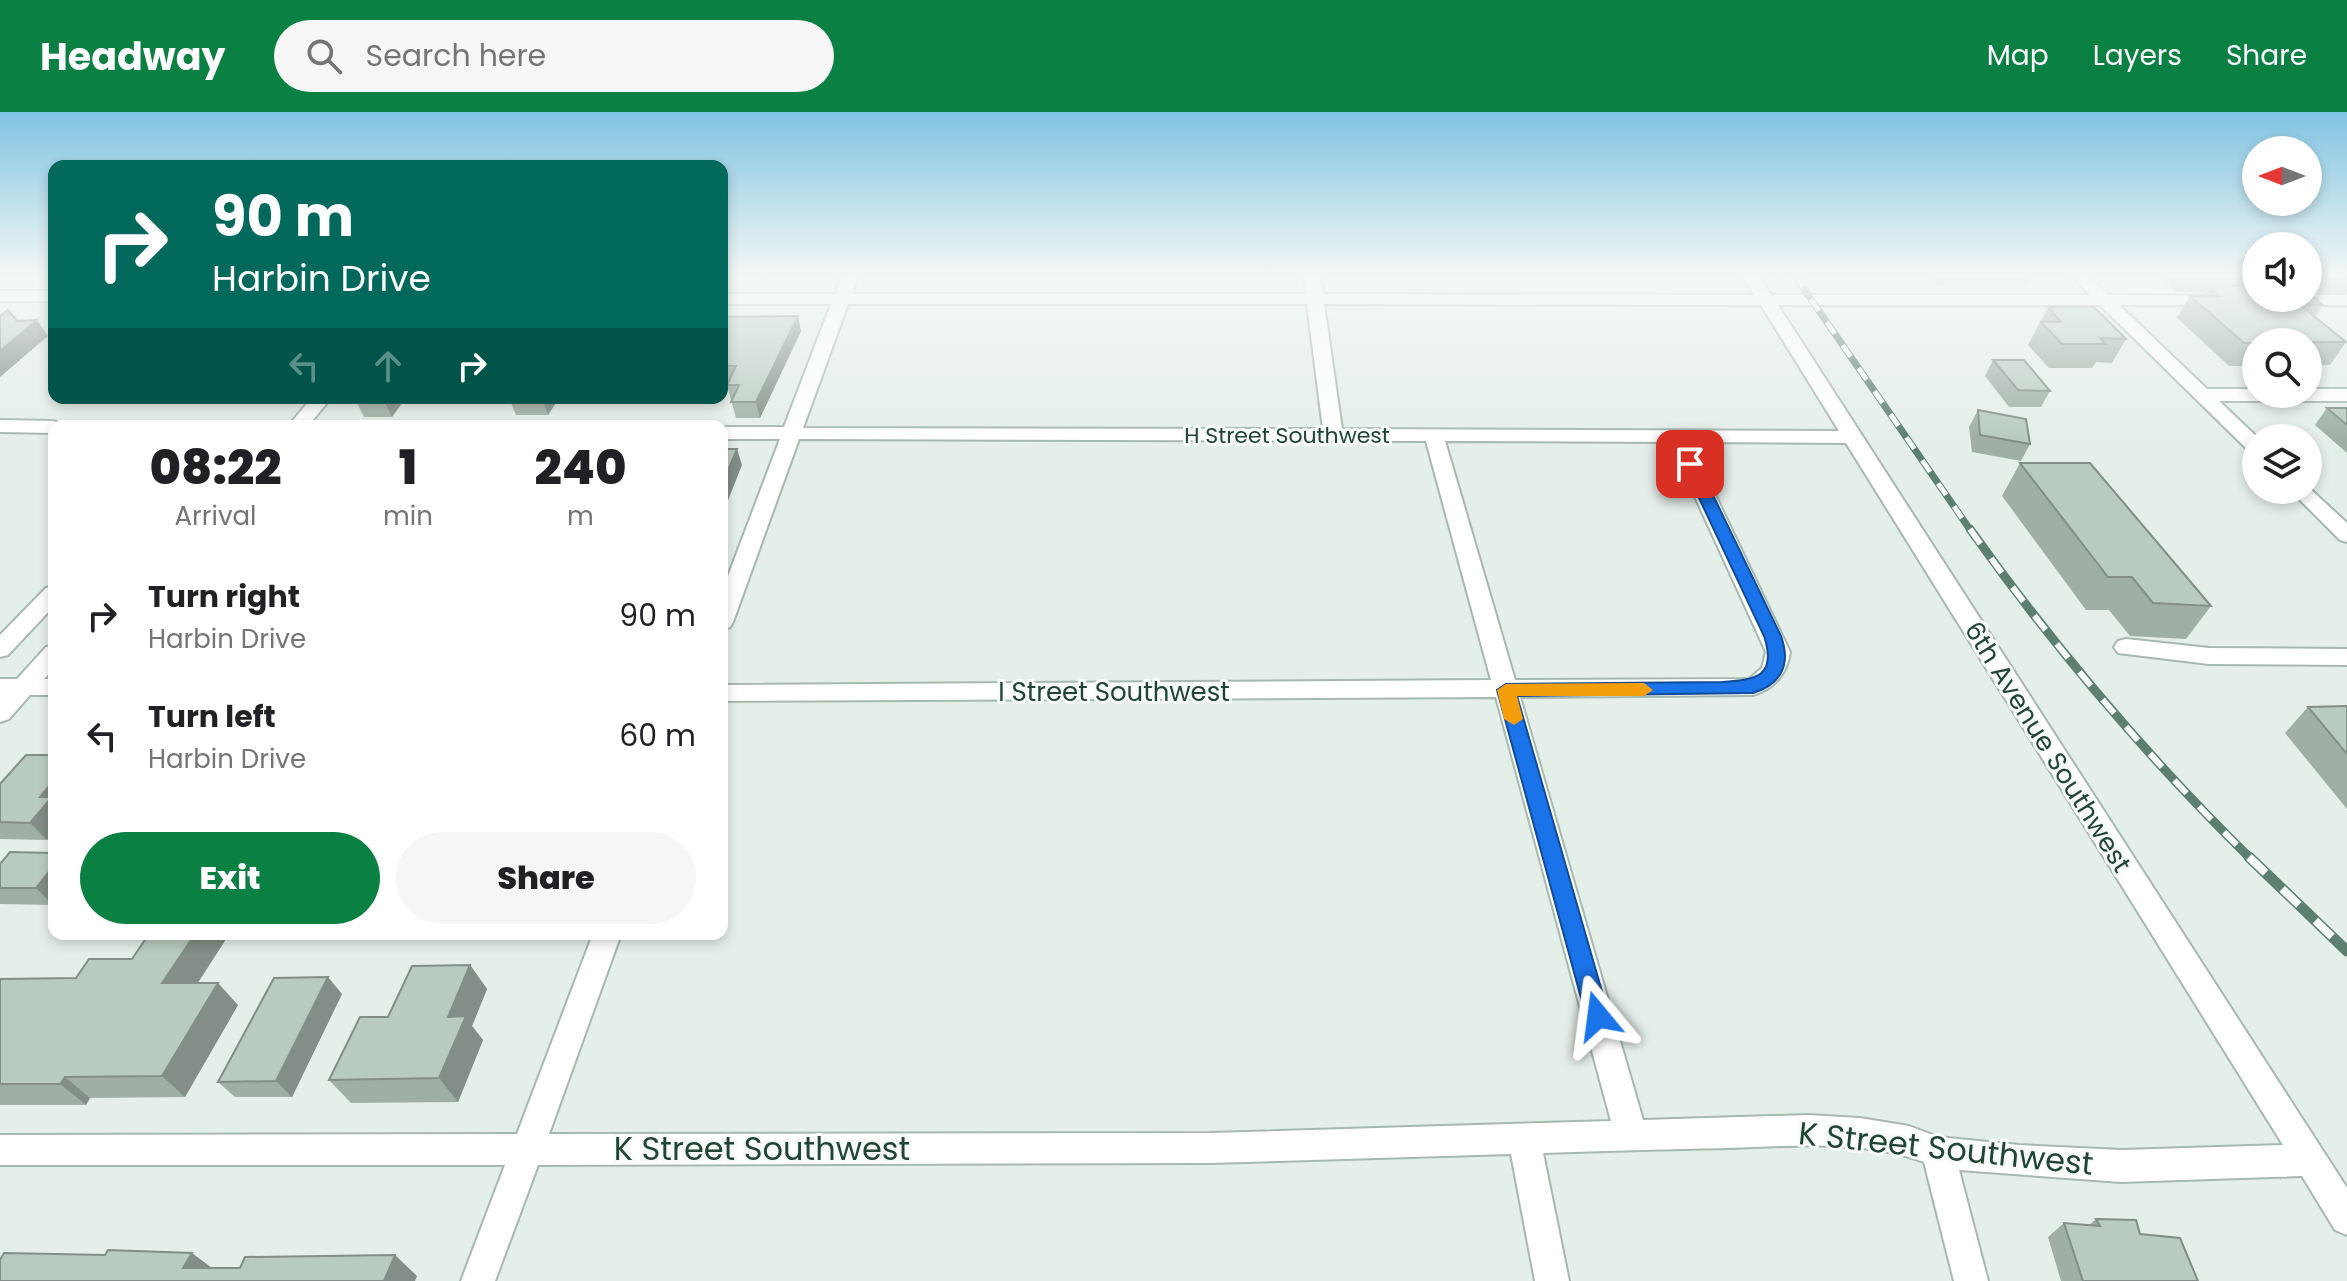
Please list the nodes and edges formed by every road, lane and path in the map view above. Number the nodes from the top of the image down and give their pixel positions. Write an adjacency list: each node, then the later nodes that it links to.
1 (830, 331): 12 (street)
2 (1319, 331): 14 (street)
3 (1786, 331): 17 (street, 6th Avenue Southwest)
4 (2136, 331): 5 (street)
5 (2202, 395): 6 (street); 13 (street)
6 (2347, 395)
7 (317, 404): 8 (street)
8 (303, 420)
9 (0, 426): 10 (street)
10 (48, 427)
11 (728, 433): 12 (street, H Street Southwest)
12 (791, 434): 14 (street, H Street Southwest); 23 (street)
13 (2242, 434)
14 (1333, 435): 15 (street, H Street Southwest)
15 (1434, 435): 16 (street, H Street Southwest); 30 (street)
16 (1677, 436): 17 (street, H Street Southwest); 30 (street, I Street Southwest)
17 (1851, 437): 39 (street, 6th Avenue Southwest)
18 (2315, 504): 19 (street)
19 (2324, 513): 20 (street); 21 (street)
20 (2347, 513)
21 (2347, 535)
22 (48, 599): 25 (street)
23 (728, 606)
24 (2126, 647): 26 (street)
25 (0, 649)
26 (2347, 657)
27 (48, 658): 28 (street)
28 (12, 687): 29 (street); 32 (street)
29 (48, 687)
30 (1506, 690): 31 (street, I Street Southwest); 34 (street)
31 (728, 693)
32 (0, 713)
33 (605, 940): 36 (street)
34 (1631, 1135): 35 (street, K Street Southwest); 38 (street, K Street Southwest)
35 (1524, 1138): 36 (street, K Street Southwest); 42 (street)
36 (527, 1148): 37 (street, K Street Southwest); 41 (street)
37 (0, 1150)
38 (1938, 1152): 39 (street, K Street Southwest); 43 (street)
39 (2309, 1160): 40 (street, 6th Avenue Southwest)
40 (2347, 1218)
41 (478, 1281)
42 (1552, 1281)
43 (1971, 1281)

